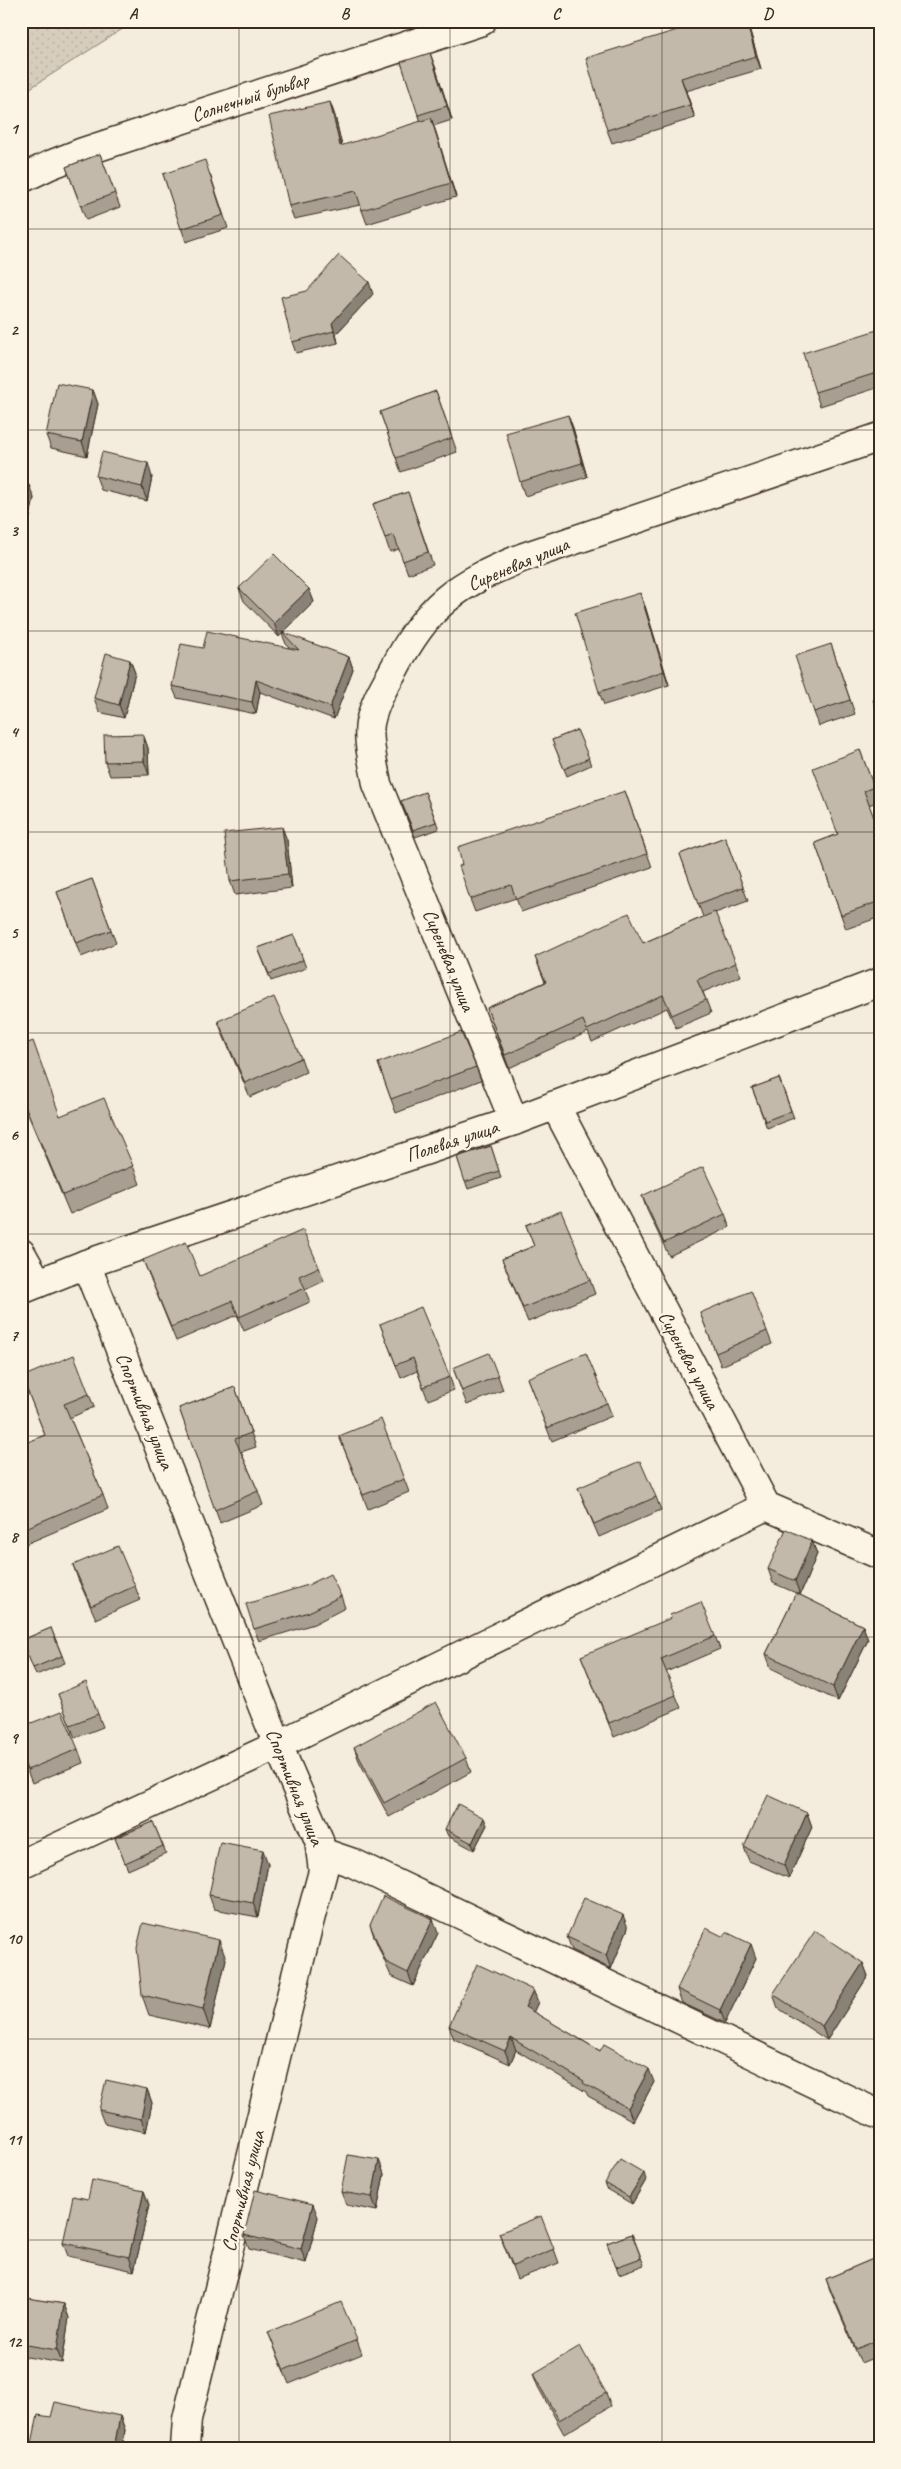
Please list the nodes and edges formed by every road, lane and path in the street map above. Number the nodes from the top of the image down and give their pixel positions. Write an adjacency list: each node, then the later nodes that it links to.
1 (482, 21): 2 (street, Солнечный бульвар)
2 (21, 179)
3 (880, 437): 6 (street, Сиреневая улица)
4 (880, 982): 5 (street, Полевая улица)
5 (555, 1105): 6 (street, Полевая улица); 10 (street, Сиреневая улица)
6 (514, 1121): 8 (street, Полевая улица)
7 (21, 1253): 9 (street)
8 (86, 1264): 9 (street, Полевая улица); 12 (street, Спортивная улица)
9 (30, 1286)
10 (766, 1506): 11 (street); 12 (street)
11 (880, 1555)
12 (278, 1745): 13 (street, Спортивная улица); 14 (street)
13 (321, 1852): 15 (street); 16 (street, Спортивная улица)
14 (21, 1864)
15 (880, 2115)
16 (185, 2448)

